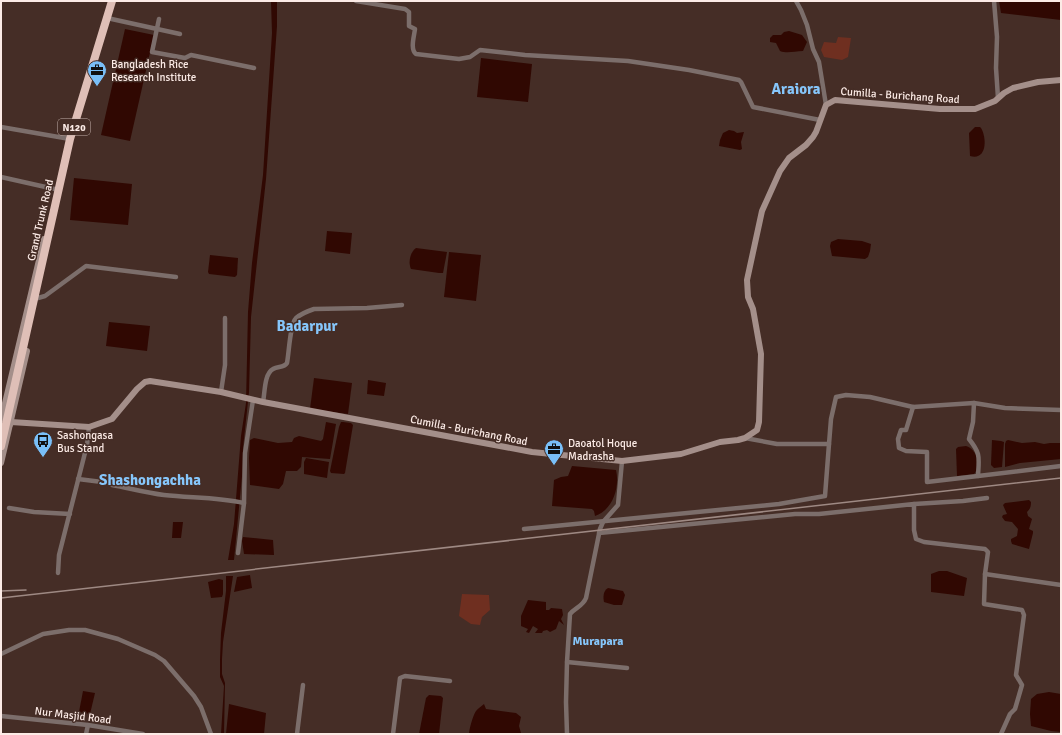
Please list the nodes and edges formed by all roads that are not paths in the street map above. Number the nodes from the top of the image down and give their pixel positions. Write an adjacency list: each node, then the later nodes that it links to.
1 (112, 1): 5 (highway, Grand Trunk Road / N120)
2 (356, 1): 13 (street)
3 (796, 1): 12 (street)
4 (994, 1): 11 (street)
5 (107, 18): 7 (street); 15 (highway, Grand Trunk Road / N120)
6 (159, 19): 7 (street)
7 (157, 29): 8 (street); 9 (street)
8 (180, 34)
9 (254, 68)
10 (1061, 80): 11 (main road, Cumilla - Burichang Road)
11 (998, 98): 12 (main road, Cumilla - Burichang Road)
12 (826, 105): 13 (main road, Cumilla - Burichang Road)
13 (820, 120): 32 (main road, Cumilla - Burichang Road)
14 (1, 127): 15 (street)
15 (70, 139): 17 (highway, Grand Trunk Road / N120)
16 (1, 177): 17 (street)
17 (59, 190): 18 (highway, Grand Trunk Road / N120)
18 (51, 223): 20 (main road); 29 (main road); 34 (highway, Grand Trunk Road / N120)
19 (176, 276): 20 (street)
20 (38, 298): 30 (main road)
21 (402, 305): 25 (street)
22 (225, 318): 23 (street)
23 (221, 392): 24 (main road, Cumilla - Burichang Road); 31 (main road, Cumilla - Burichang Road)
24 (253, 400): 25 (main road, Cumilla - Burichang Road); 41 (street)
25 (263, 402): 35 (main road, Cumilla - Burichang Road)
26 (974, 403): 27 (street); 28 (street); 38 (street)
27 (913, 407): 33 (street); 38 (street)
28 (1061, 410)
29 (1, 420)
30 (11, 422): 31 (main road, Cumilla - Burichang Road); 34 (main road); 36 (main road)
31 (89, 427): 39 (street)
32 (745, 438): 33 (street); 35 (main road, Cumilla - Burichang Road)
33 (829, 444): 45 (street)
34 (1, 447)
35 (622, 461): 45 (street)
36 (1, 463)
37 (1061, 466): 38 (street)
38 (978, 476)
39 (78, 479): 41 (street); 44 (street)
40 (987, 498): 42 (street)
41 (242, 502): 48 (street)
42 (914, 504): 47 (street); 50 (street)
43 (9, 508): 44 (street)
44 (70, 514): 49 (street)
45 (603, 522): 46 (street); 47 (street)
46 (524, 529)
47 (599, 533): 53 (street)
48 (238, 553)
49 (58, 573)
50 (985, 574): 51 (street); 65 (street)
51 (1061, 585)
52 (1, 654): 61 (street)
53 (567, 662): 54 (street); 64 (street)
54 (628, 668)
55 (450, 681): 63 (street)
56 (303, 685): 62 (street)
57 (1, 716): 58 (street, Nur Masjid Road)
58 (88, 725): 59 (street); 60 (street, Nur Masjid Road)
59 (86, 734)
60 (143, 734)
61 (211, 734)
62 (297, 734)
63 (393, 734)
64 (567, 734)
65 (1001, 734)

